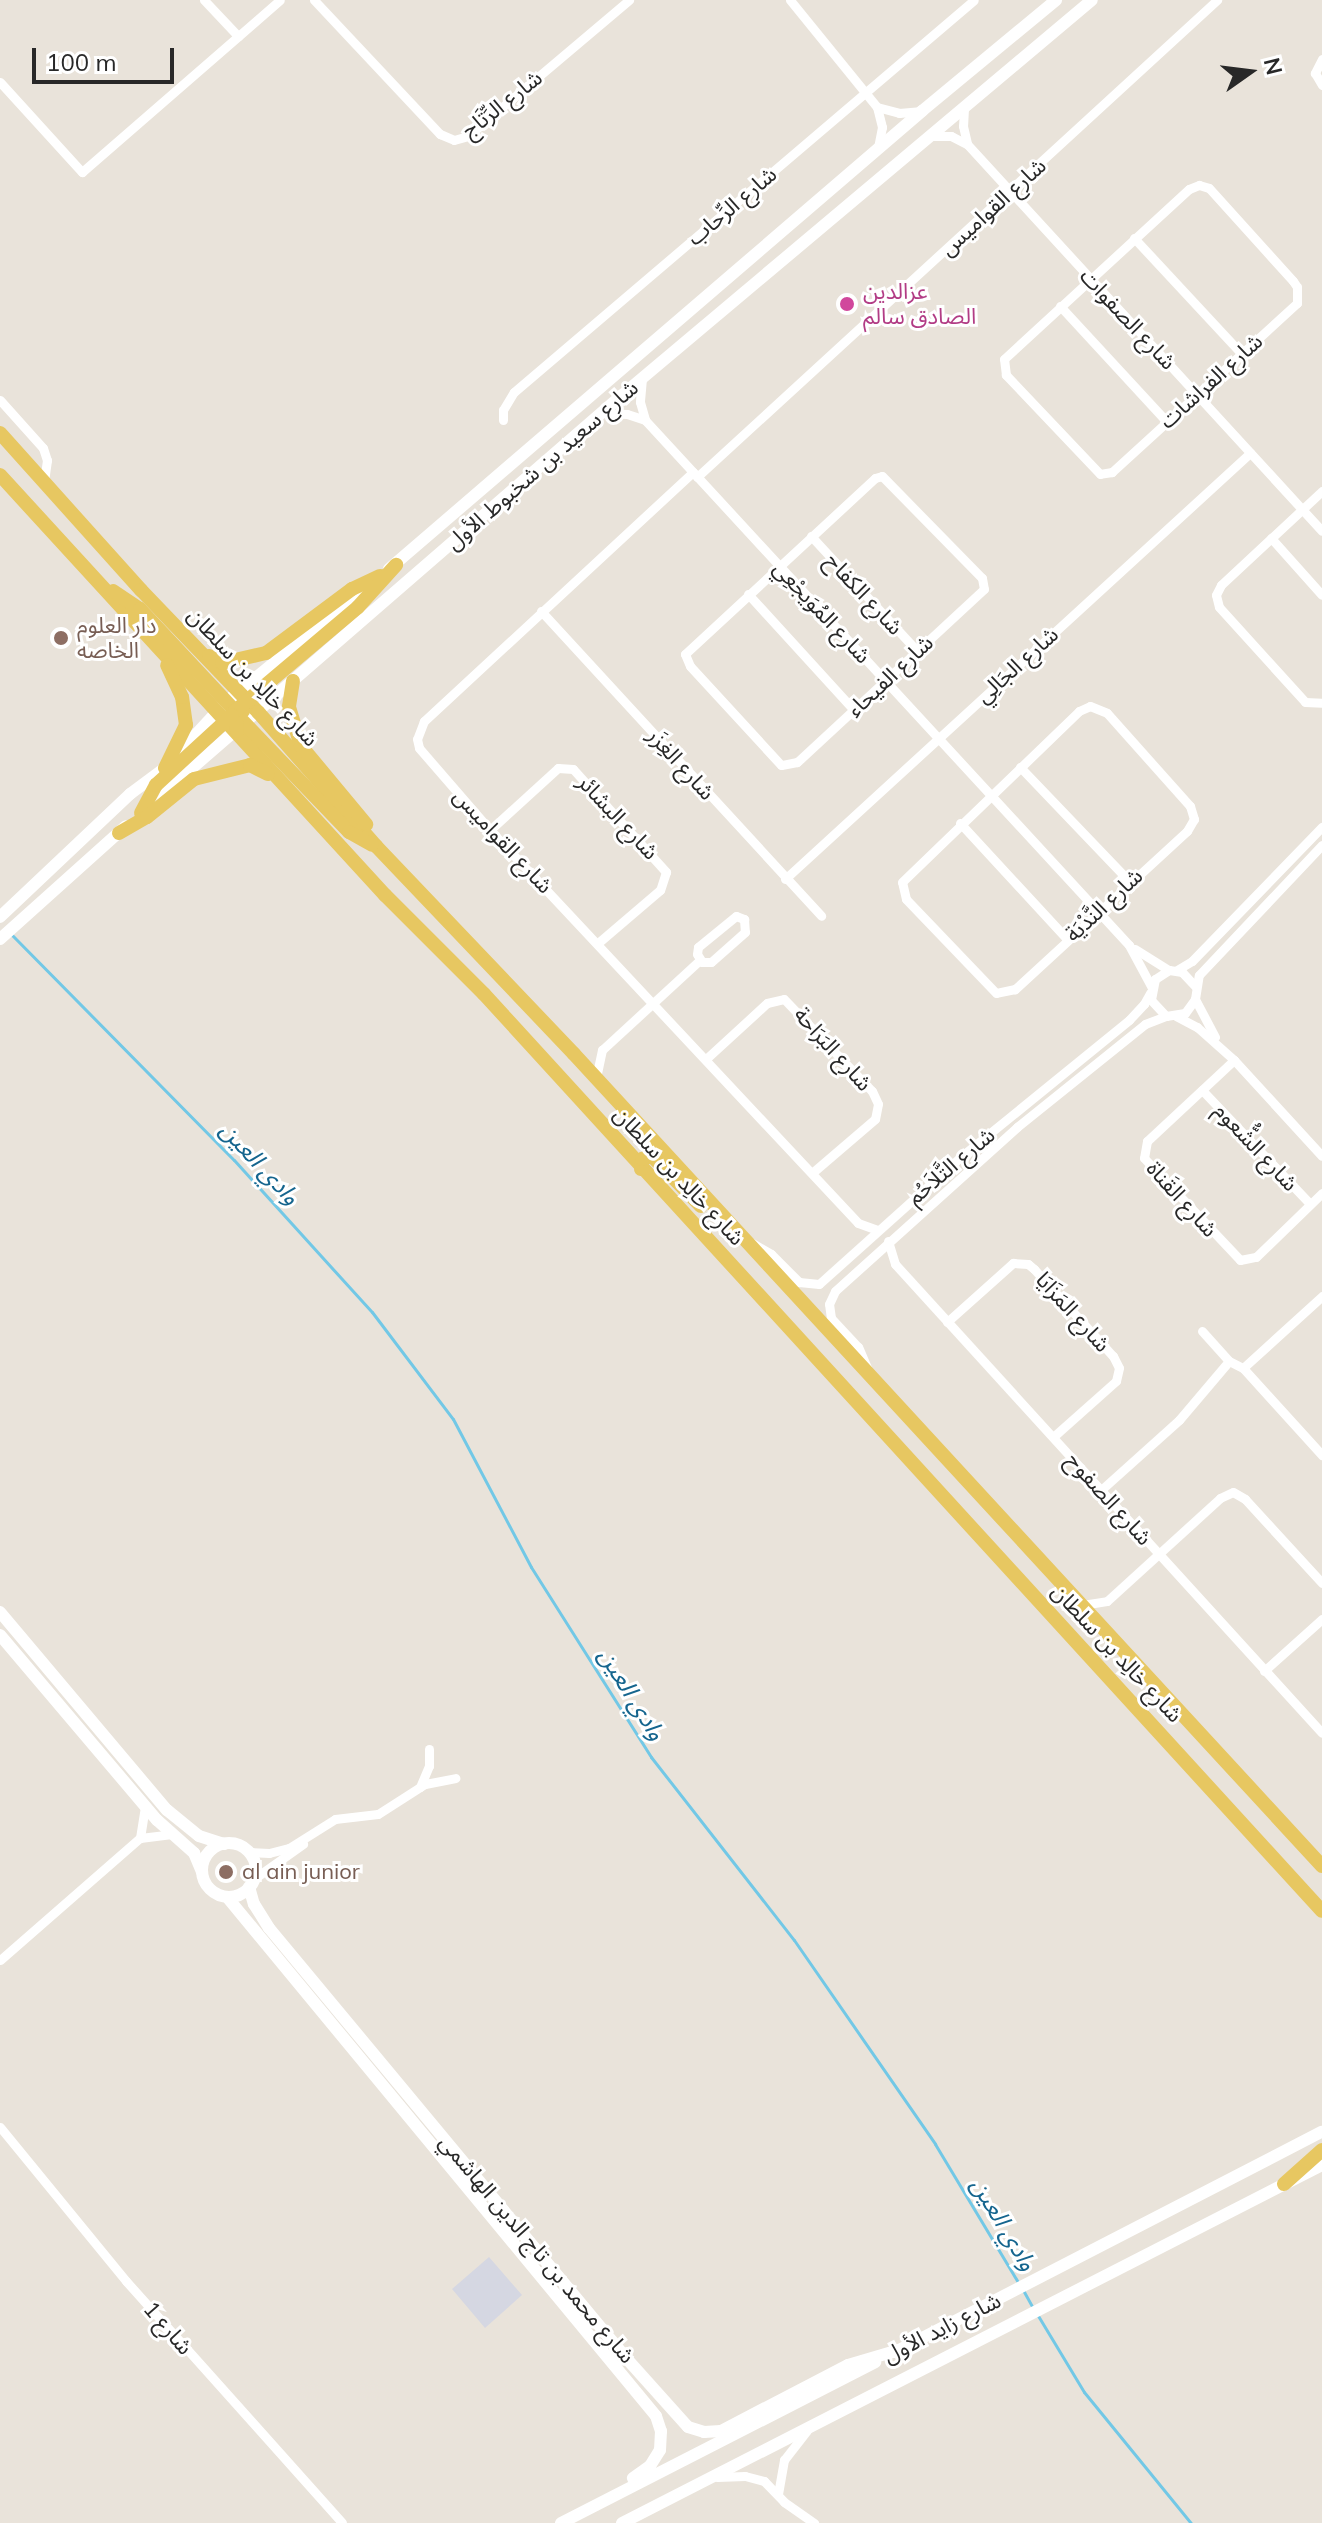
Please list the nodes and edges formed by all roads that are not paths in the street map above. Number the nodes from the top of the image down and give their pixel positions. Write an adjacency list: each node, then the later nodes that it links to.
1 (204, 0): 10 (street)
2 (280, 0): 10 (street)
3 (314, 0): 4 (street, شارع الرِّتَاج)
4 (629, 0)
5 (790, 0): 14 (street)
6 (974, 0): 14 (street, شارع الرِّحاب)
7 (1056, 0): 17 (main road, شارع سعيد بن شخبوط الأول)
8 (1092, 0): 15 (main road, شارع سعيد بن شخبوط الأول)
9 (1217, 0): 21 (street, شارع القواميس)
10 (238, 36): 12 (street)
11 (1322, 59): 13 (street)
12 (0, 82)
13 (1322, 85)
14 (867, 91): 16 (street); 30 (street, شارع الرِّحاب)
15 (965, 103): 18 (main road, شارع سعيد بن شخبوط الأول); 19 (street)
16 (877, 107): 17 (street); 20 (street)
17 (922, 111): 20 (main road, شارع سعيد بن شخبوط الأول)
18 (927, 136): 19 (street); 26 (main road, شارع سعيد بن شخبوط الأول)
19 (967, 144): 21 (street, شارع الصفوات)
20 (878, 148): 43 (main road, شارع سعيد بن شخبوط الأول)
21 (1010, 191): 23 (street, شارع الصفوات); 36 (street, شارع القواميس)
22 (1134, 238): 23 (street, شارع الفراشات); 25 (street); 25 (street, شارع الفراشات)
23 (1091, 278): 24 (street, شارع الفراشات); 27 (street, شارع الصفوات)
24 (1060, 306): 32 (street); 32 (street, شارع الفراشات)
25 (1241, 353): 27 (street, شارع الفراشات)
26 (642, 378): 29 (main road, شارع سعيد بن شخبوط الأول); 31 (street)
27 (1196, 393): 32 (street, شارع الفراشات); 34 (street, شارع الصفوات)
28 (0, 400): 37 (street)
29 (601, 413): 31 (street); 54 (main road, شارع سعيد بن شخبوط الأول)
30 (503, 420)
31 (645, 420): 36 (street, شارع المُوَيجْعِي)
32 (1166, 421)
33 (0, 433): 37 (main road, شارع خالِد بن سلطان)
34 (1250, 453): 39 (street, شارع الصفوات); 58 (street, شارع الجَالِي)
35 (0, 475): 46 (main road, شارع خالِد بن سلطان)
36 (695, 475): 44 (street, شارع المُوَيجْعِي); 50 (street, شارع القواميس)
37 (44, 481): 47 (main road, شارع خالِد بن سلطان)
38 (1322, 491): 39 (street)
39 (1302, 509): 40 (street, شارع الصفوات); 42 (street)
40 (1322, 531)
41 (811, 536): 44 (street, شارع الفيحاء); 52 (street, شارع الكفاح); 52 (street, شارع الفيحاء)
42 (1271, 538): 49 (street); 55 (street)
43 (396, 565): 45 (main road, شارع سعيد بن شخبوط الأول); 57 (main road)
44 (779, 566): 48 (street, شارع الفيحاء); 53 (street, شارع المُوَيجْعِي)
45 (380, 576): 47 (main road); 57 (main road, شارع سعيد بن شخبوط الأول)
46 (105, 588): 51 (main road, شارع خالِد بن سلطان); 57 (main road)
47 (141, 590): 57 (main road, شارع خالِد بن سلطان)
48 (748, 594): 56 (street); 56 (street, شارع الفيحاء)
49 (1322, 595)
50 (541, 611): 66 (street, شارع القواميس); 70 (street, شارع الغِزَر)
51 (154, 644): 57 (main road, شارع خالِد بن سلطان); 60 (main road)
52 (917, 651): 53 (street, شارع الفيحاء)
53 (885, 680): 56 (street, شارع الفيحاء); 58 (street, شارع المُوَيجْعِي)
54 (293, 681): 57 (main road, شارع سعيد بن شخبوط الأول); 69 (main road)
55 (1322, 703)
56 (853, 709)
57 (237, 711): 60 (main road, شارع سعيد بن شخبوط الأول); 61 (main road, شارع خالِد بن سلطان); 63 (main road); 69 (main road, شارع خالِد بن سلطان)
58 (938, 738): 62 (street, شارع المُوَيجْعِي); 70 (street, شارع الجَالِي)
59 (1020, 767): 62 (street, شارع النَّدْيَة); 71 (street); 71 (street, شارع النَّدْيَة)
60 (165, 768): 74 (main road, شارع سعيد بن شخبوط الأول)
61 (295, 795): 67 (main road); 94 (main road, شارع خالِد بن سلطان)
62 (991, 795): 64 (street, شارع النَّدْيَة); 72 (street, شارع المُوَيجْعِي)
63 (141, 813): 67 (main road)
64 (960, 823): 76 (street); 76 (street, شارع النَّدْيَة)
65 (1322, 827): 80 (street)
66 (490, 830): 77 (street, شارع القواميس); 77 (street, شارع البشائر)
67 (119, 833): 75 (main road)
68 (1322, 845): 81 (street)
69 (376, 846): 88 (main road, شارع خالِد بن سلطان)
70 (785, 879): 73 (street, شارع الغِزَر)
71 (1129, 881): 72 (street, شارع النَّدْيَة)
72 (1097, 911): 76 (street, شارع النَّدْيَة); 78 (street, شارع المُوَيجْعِي)
73 (821, 916)
74 (0, 917)
75 (0, 939)
76 (1067, 939)
77 (598, 943): 84 (street, شارع القواميس)
78 (1129, 945): 80 (street, شارع المُوَيجْعِي); 82 (street, شارع المُوَيجْعِي)
79 (700, 960): 79 (street); 84 (street)
80 (1172, 970): 81 (street); 82 (street)
81 (1195, 986): 83 (street)
82 (1150, 990): 85 (street); 100 (street, شارع التَّلاَحُم)
83 (1195, 999): 85 (street); 87 (street)
84 (653, 1002): 86 (street); 89 (street, شارع القواميس)
85 (1171, 1016): 87 (street); 101 (street, شارع التَّلاَحُم)
86 (602, 1050): 88 (street); 91 (street)
87 (1224, 1050): 90 (street)
88 (574, 1054): 91 (main road, شارع خالِد بن سلطان)
89 (707, 1058): 95 (street, شارع القواميس); 95 (street, شارع البَرَاحة)
90 (1234, 1060): 92 (street, شارع القَناة); 93 (street)
91 (596, 1078): 99 (main road, شارع خالِد بن سلطان)
92 (1202, 1090): 97 (street, شارع الشُّعوم); 97 (street, شارع القَناة)
93 (1322, 1156)
94 (641, 1169): 99 (main road); 112 (main road, شارع خالِد بن سلطان)
95 (812, 1173): 98 (street, شارع القواميس)
96 (1322, 1193): 97 (street, شارع القَناة)
97 (1310, 1204)
98 (858, 1223): 100 (street, شارع القواميس); 103 (street)
99 (731, 1225): 102 (main road, شارع خالِد بن سلطان)
100 (877, 1230): 103 (street, شارع التَّلاَحُم)
101 (888, 1241): 104 (street, شارع التَّلاَحُم); 105 (street, شارع الصفوح)
102 (746, 1242): 103 (street, شارع التَّلاَحُم); 111 (main road, شارع خالِد بن سلطان)
103 (862, 1244)
104 (871, 1258): 105 (street); 111 (street, شارع التَّلاَحُم)
105 (895, 1264): 107 (street, شارع الصفوح)
106 (1322, 1296): 110 (street)
107 (947, 1322): 113 (street, شارع الصفوح); 113 (street, شارع المَزَايَا)
108 (1202, 1331): 109 (street)
109 (1229, 1361): 110 (street); 116 (street)
110 (1243, 1368): 114 (street)
111 (869, 1373): 115 (main road, شارع خالِد بن سلطان)
112 (865, 1411): 115 (main road); 140 (main road, شارع خالِد بن سلطان)
113 (1053, 1437): 116 (street, شارع الصفوح)
114 (1322, 1455)
115 (946, 1457): 120 (main road, شارع خالِد بن سلطان)
116 (1101, 1490): 117 (street, شارع الصفوح)
117 (1159, 1554): 118 (street); 119 (street); 125 (street, شارع الصفوح)
118 (1322, 1583)
119 (1107, 1601): 120 (street); 123 (street)
120 (1078, 1603): 123 (main road, شارع خالِد بن سلطان)
121 (0, 1612): 134 (main road)
122 (1322, 1619): 125 (street)
123 (1106, 1633): 136 (main road, شارع خالِد بن سلطان)
124 (0, 1635): 130 (main road)
125 (1264, 1671): 126 (street, شارع الصفوح)
126 (1320, 1727)
127 (429, 1749): 129 (street)
128 (455, 1778): 129 (street)
129 (420, 1787): 132 (street)
130 (145, 1805): 131 (main road); 133 (street)
131 (172, 1834): 133 (street); 137 (main road)
132 (307, 1837): 135 (street); 138 (street)
133 (140, 1838): 141 (street)
134 (224, 1844): 135 (main road); 137 (main road)
135 (249, 1852): 138 (main road)
136 (1322, 1866)
137 (202, 1872): 139 (main road)
138 (252, 1882): 139 (main road); 147 (main road, شارع محمد بن تاج الدين الهاشمي)
139 (227, 1897): 152 (main road, شارع محمد بن تاج الدين الهاشمي)
140 (1322, 1911)
141 (0, 1960)
142 (0, 2127): 151 (street, شارع 1)
143 (1322, 2132): 147 (main road, شارع زايد الأول)
144 (1322, 2150): 146 (main road)
145 (1322, 2165): 146 (main road, شارع زايد الأول)
146 (1284, 2184): 148 (main road, شارع زايد الأول)
147 (899, 2350): 153 (main road, شارع زايد الأول)
148 (807, 2431): 149 (main road, شارع زايد الأول); 150 (street)
149 (717, 2477): 150 (street); 154 (main road, شارع زايد الأول)
150 (778, 2494): 155 (street)
151 (342, 2523)
152 (551, 2523)
153 (561, 2523)
154 (622, 2523)
155 (814, 2523)

